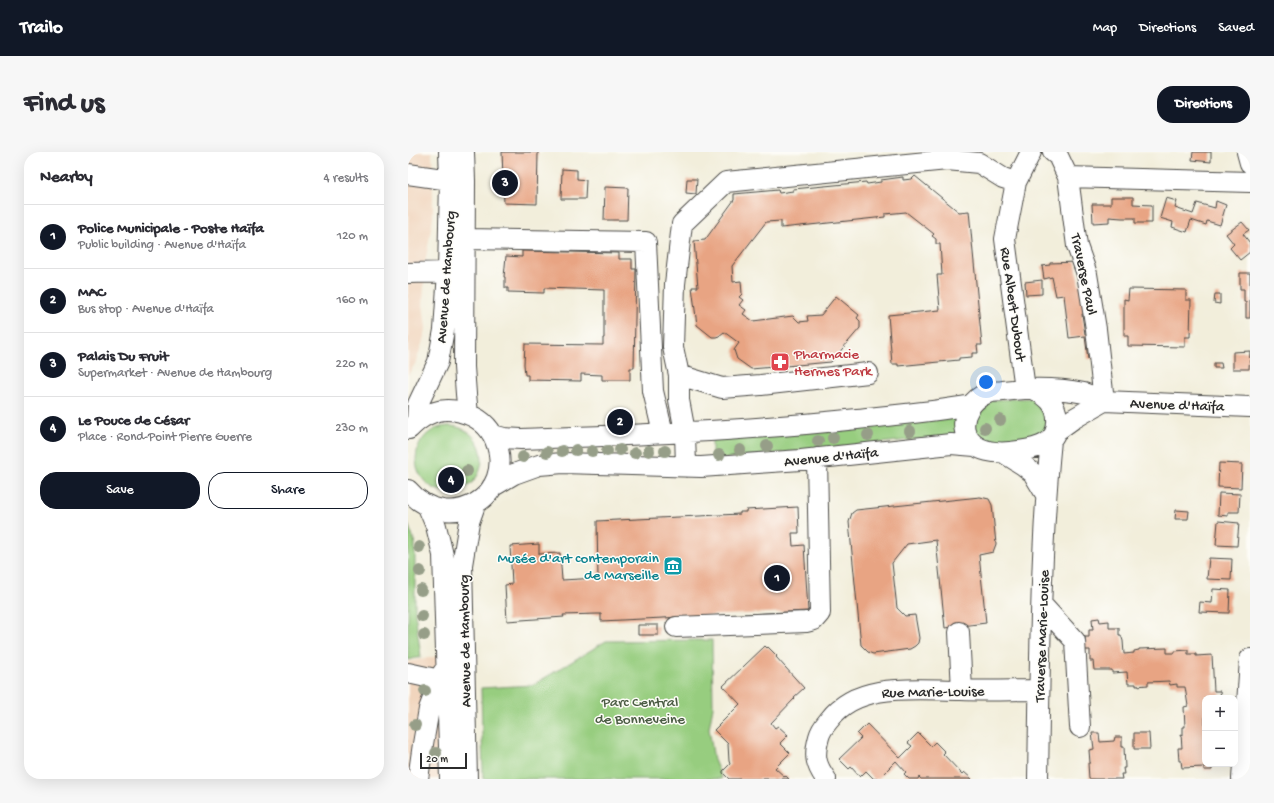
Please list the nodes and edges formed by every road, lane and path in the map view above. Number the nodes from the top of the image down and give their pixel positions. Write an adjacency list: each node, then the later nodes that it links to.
1 (449, 152): 9 (street, Avenue de Hambourg)
2 (464, 152): 12 (street, Avenue de Hambourg)
3 (1031, 152): 10 (street, Rue Albert Dubout)
4 (1054, 152): 8 (street, Traverse Paul)
5 (1247, 152): 6 (street)
6 (1250, 164)
7 (408, 174): 9 (street)
8 (1068, 177): 11 (street); 18 (street, Traverse Paul)
9 (450, 180): 13 (street, Avenue de Hambourg)
10 (1016, 182): 16 (street); 17 (street, Rue Albert Dubout)
11 (1250, 182)
12 (465, 240): 21 (street, Avenue de Hambourg); 24 (street)
13 (448, 272): 14 (street); 22 (street, Avenue de Hambourg)
14 (408, 273)
15 (868, 373): 16 (street)
16 (679, 375): 23 (street)
17 (1029, 389): 18 (street, Avenue d'Haïfa); 19 (street); 26 (street)
18 (1104, 401): 20 (street, Avenue d'Haïfa); 26 (street)
19 (971, 405): 23 (street); 27 (street)
20 (1250, 407)
21 (468, 414): 22 (street); 25 (street)
22 (411, 424)
23 (685, 432): 24 (street); 30 (street)
24 (663, 433): 25 (street)
25 (493, 435): 31 (street)
26 (1053, 436): 28 (street); 33 (street, Traverse Marie-Louise)
27 (975, 446): 28 (street); 29 (street, Avenue d'Haïfa)
28 (1004, 453): 33 (street)
29 (817, 458): 30 (street, Avenue d'Haïfa); 37 (street)
30 (686, 467): 31 (street, Avenue d'Haïfa)
31 (492, 487): 34 (street)
32 (408, 490): 35 (street)
33 (1045, 493): 36 (street, Traverse Marie-Louise)
34 (475, 504): 35 (street); 48 (street, Avenue de Hambourg)
35 (428, 507): 40 (street, Avenue de Hambourg)
36 (1042, 605): 43 (street, Traverse Marie-Louise); 44 (street)
37 (676, 627)
38 (959, 632): 42 (street)
39 (1250, 659): 45 (street)
40 (443, 672): 41 (street); 46 (street); 47 (street, Avenue de Hambourg)
41 (408, 673)
42 (962, 690): 43 (street, Rue Marie-Louise); 49 (street, Rue Marie-Louise)
43 (1040, 690): 50 (street, Traverse Marie-Louise)
44 (1080, 727)
45 (1245, 774)
46 (418, 779)
47 (450, 779)
48 (467, 779)
49 (826, 779)
50 (1038, 779)

